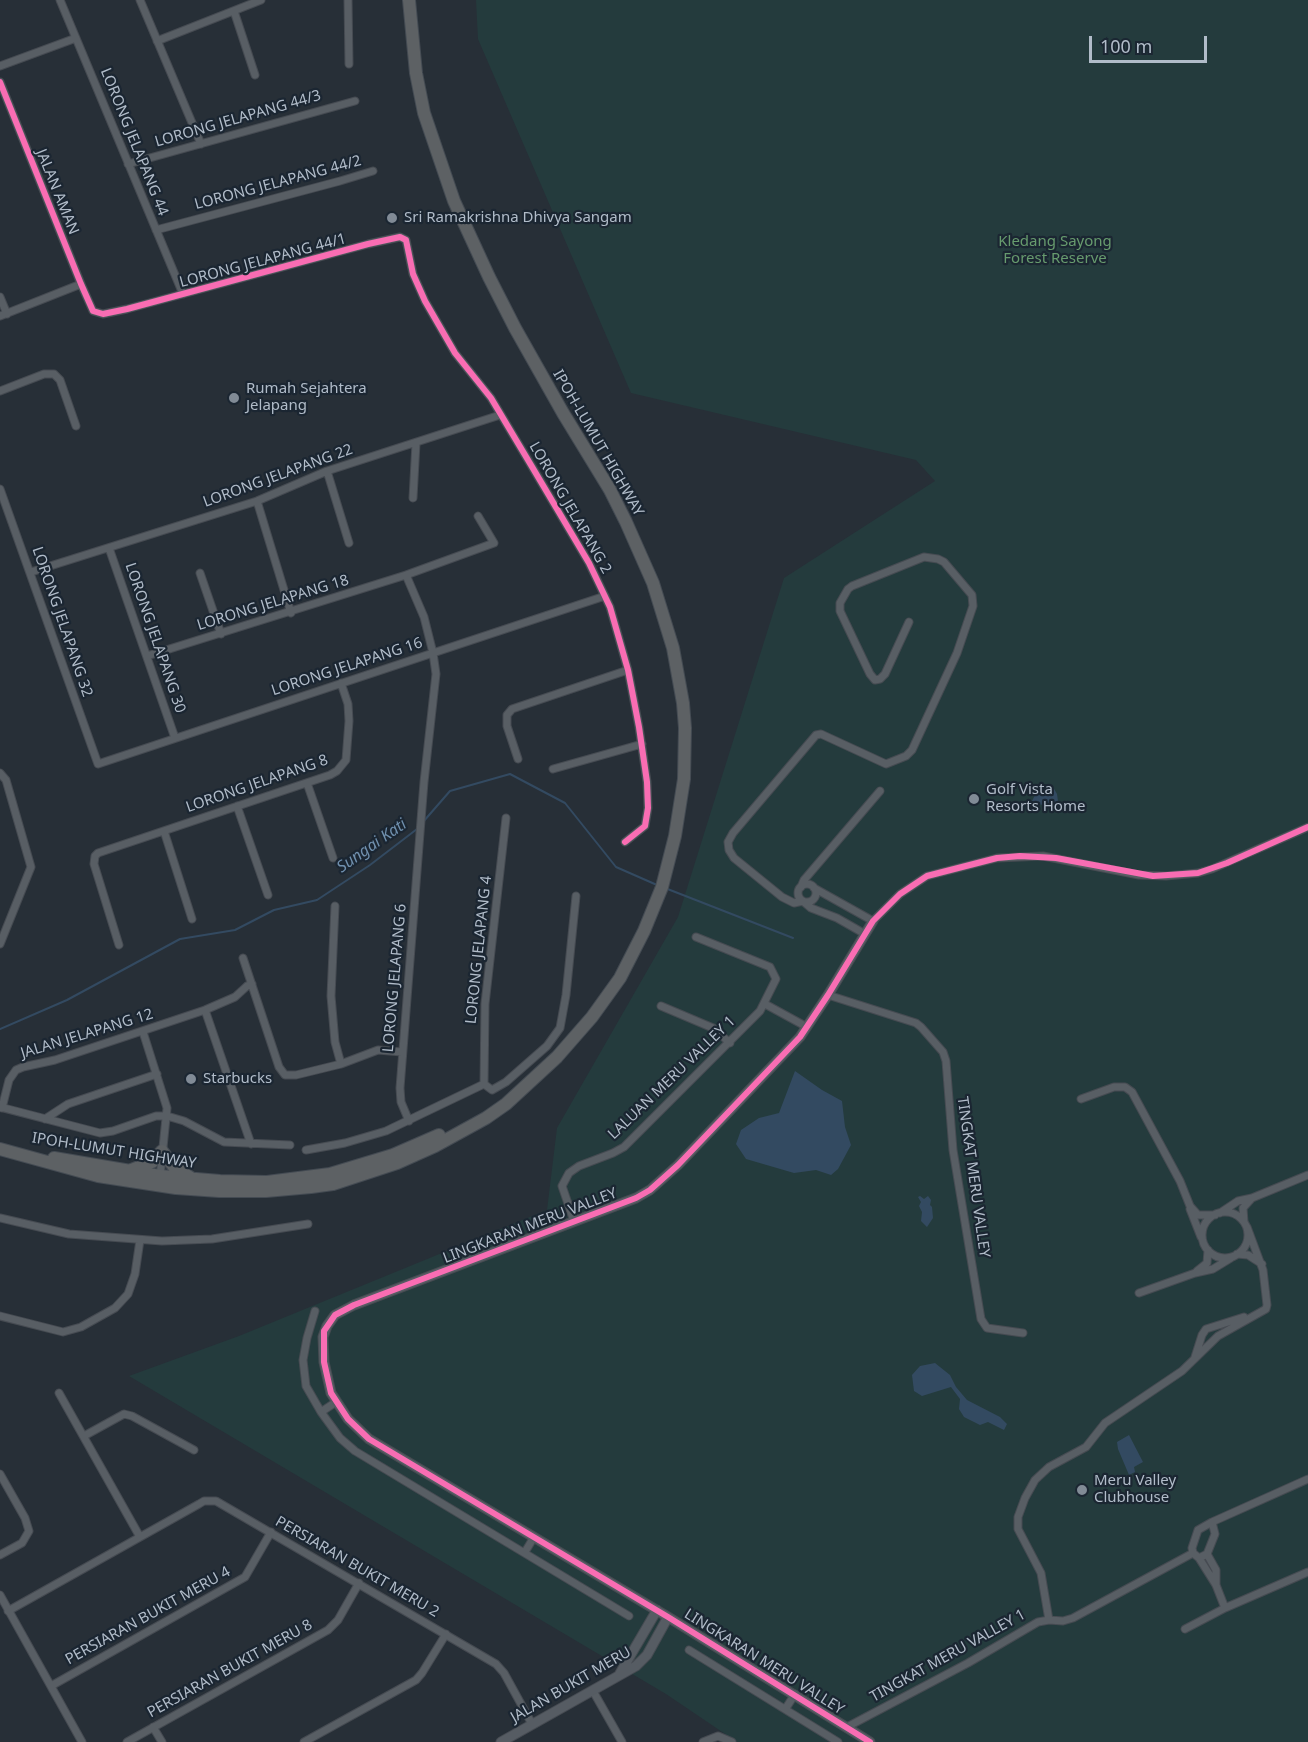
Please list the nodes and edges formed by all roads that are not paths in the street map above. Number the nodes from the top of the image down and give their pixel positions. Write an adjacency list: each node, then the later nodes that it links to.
1 (60, 0): 7 (street, LORONG JELAPANG 44)
2 (140, 0): 8 (street)
3 (261, 0): 6 (street)
4 (348, 0): 9 (street)
5 (409, 0): 89 (highway, IPOH-LUMUT HIGHWAY)
6 (234, 11): 8 (street); 11 (street)
7 (76, 38): 10 (street); 15 (street, LORONG JELAPANG 44)
8 (157, 41): 14 (street)
9 (349, 64)
10 (0, 66)
11 (255, 75)
12 (0, 82): 19 (street, JALAN AMAN)
13 (355, 100): 14 (street, LORONG JELAPANG 44/3)
14 (201, 144): 15 (street, LORONG JELAPANG 44/3)
15 (128, 164): 17 (street, LORONG JELAPANG 44)
16 (373, 171): 17 (street, LORONG JELAPANG 44/2)
17 (156, 230): 20 (street, LORONG JELAPANG 44)
18 (368, 244): 20 (street, LORONG JELAPANG 44/1); 25 (street, LORONG JELAPANG 2)
19 (81, 284): 22 (street, JALAN AMAN); 23 (street)
20 (183, 294): 22 (street, LORONG JELAPANG 44/1)
21 (0, 297): 23 (street)
22 (93, 311)
23 (3, 315)
24 (0, 391): 26 (street)
25 (500, 415): 27 (street, LORONG JELAPANG 22); 38 (street, LORONG JELAPANG 2)
26 (76, 426)
27 (416, 443): 28 (street, LORONG JELAPANG 22); 30 (street)
28 (327, 471): 31 (street, LORONG JELAPANG 22); 33 (street)
29 (0, 489): 35 (street, LORONG JELAPANG 32)
30 (413, 498)
31 (257, 501): 34 (street, LORONG JELAPANG 22); 39 (street)
32 (478, 516): 37 (street, LORONG JELAPANG 18)
33 (349, 543)
34 (109, 548): 35 (street, LORONG JELAPANG 22); 43 (street, LORONG JELAPANG 30)
35 (31, 572): 49 (street, LORONG JELAPANG 32)
36 (200, 573): 41 (street)
37 (406, 575): 39 (street, LORONG JELAPANG 18); 42 (street)
38 (605, 596): 42 (street, LORONG JELAPANG 16); 44 (street, LORONG JELAPANG 2)
39 (291, 613): 41 (street, LORONG JELAPANG 18)
40 (909, 622): 63 (street)
41 (221, 634): 43 (street, LORONG JELAPANG 18)
42 (434, 653): 45 (street, LORONG JELAPANG 16); 85 (street, LORONG JELAPANG 6)
43 (147, 656): 46 (street, LORONG JELAPANG 30)
44 (628, 670): 47 (street, LORONG JELAPANG 2); 48 (street)
45 (341, 683): 46 (street, LORONG JELAPANG 16); 52 (street, LORONG JELAPANG 8)
46 (175, 738): 49 (street, LORONG JELAPANG 16)
47 (642, 744): 50 (street); 58 (street, LORONG JELAPANG 2)
48 (518, 759)
49 (98, 764)
50 (553, 769)
51 (0, 773): 74 (street)
52 (308, 783): 54 (street, LORONG JELAPANG 8); 59 (street)
53 (880, 791): 60 (street)
54 (237, 806): 57 (street, LORONG JELAPANG 8); 64 (street)
55 (506, 818): 88 (street, LORONG JELAPANG 4)
56 (1308, 827): 70 (street, LINGKARAN MERU VALLEY)
57 (164, 831): 69 (street); 75 (street, LORONG JELAPANG 8)
58 (625, 842)
59 (333, 858)
60 (814, 870): 61 (street); 62 (street)
61 (814, 887): 62 (street); 66 (street); 68 (street)
62 (800, 888): 63 (street); 66 (street)
63 (780, 894): 66 (street)
64 (268, 896)
65 (576, 896): 88 (street)
66 (804, 902): 71 (street)
67 (335, 906): 86 (street)
68 (852, 908): 70 (street); 71 (street)
69 (192, 919)
70 (873, 921): 72 (street, LINGKARAN MERU VALLEY)
71 (844, 922): 72 (street)
72 (865, 934): 78 (street, LINGKARAN MERU VALLEY)
73 (696, 937): 79 (street, LALUAN MERU VALLEY 1)
74 (0, 944)
75 (119, 945)
76 (243, 958): 77 (street)
77 (252, 984): 81 (street, JALAN JELAPANG 12); 86 (street)
78 (828, 995): 82 (street, LINGKARAN MERU VALLEY); 121 (street, TINGKAT MERU VALLEY)
79 (765, 1004): 82 (street); 84 (street, LALUAN MERU VALLEY 1)
80 (661, 1006): 84 (street)
81 (205, 1010): 83 (street, JALAN JELAPANG 12); 95 (street)
82 (807, 1027): 108 (street, LINGKARAN MERU VALLEY)
83 (142, 1032): 87 (street); 91 (street, JALAN JELAPANG 12)
84 (730, 1043): 108 (street, LALUAN MERU VALLEY 1)
85 (402, 1052): 86 (street); 94 (street, LORONG JELAPANG 6)
86 (341, 1064)
87 (157, 1074): 92 (street); 93 (street)
88 (484, 1084): 94 (street)
89 (526, 1086): 102 (highway, IPOH-LUMUT HIGHWAY); 103 (highway, IPOH-LUMUT HIGHWAY)
90 (1080, 1099): 105 (street)
91 (1, 1108): 93 (street)
92 (167, 1116): 93 (street); 95 (street); 99 (street)
93 (45, 1119)
94 (409, 1121): 98 (street)
95 (252, 1144): 96 (street)
96 (290, 1145)
97 (0, 1149): 100 (highway, IPOH-LUMUT HIGHWAY); 103 (highway, IPOH-LUMUT HIGHWAY)
98 (306, 1150)
99 (162, 1151): 100 (highway); 102 (highway); 103 (street)
100 (127, 1172): 103 (highway, IPOH-LUMUT HIGHWAY)
101 (1308, 1175): 104 (street)
102 (194, 1180): 103 (highway, IPOH-LUMUT HIGHWAY)
103 (159, 1181)
104 (1252, 1198): 106 (street); 110 (street)
105 (1190, 1206): 106 (street); 112 (street)
106 (1217, 1214): 110 (street); 112 (street)
107 (0, 1218): 111 (street)
108 (574, 1221): 124 (street, LINGKARAN MERU VALLEY)
109 (308, 1224): 111 (street)
110 (1245, 1224): 114 (street); 115 (street)
111 (140, 1240): 120 (street)
112 (1203, 1241): 113 (street)
113 (1208, 1250): 114 (street); 116 (street)
114 (1235, 1256): 115 (street); 116 (street)
115 (1262, 1264): 119 (street)
116 (1195, 1273): 117 (street)
117 (1139, 1293)
118 (315, 1311): 125 (street)
119 (1255, 1314): 122 (street); 122 (street)
120 (0, 1316)
121 (1023, 1333)
122 (1194, 1359): 147 (street)
123 (59, 1393): 126 (street)
124 (336, 1402): 125 (street); 133 (street, LINGKARAN MERU VALLEY)
125 (321, 1412): 134 (street)
126 (84, 1436): 127 (street); 132 (street)
127 (194, 1450)
128 (0, 1474): 136 (street)
129 (1308, 1479): 130 (street)
130 (1212, 1522): 135 (street); 137 (street)
131 (271, 1532): 132 (street, PERSIARAN BUKIT MERU 2); 139 (street, PERSIARAN BUKIT MERU 2); 152 (street, PERSIARAN BUKIT MERU 4)
132 (140, 1537): 144 (street, PERSIARAN BUKIT MERU 2)
133 (534, 1537): 134 (street); 143 (street, LINGKARAN MERU VALLEY)
134 (525, 1552): 145 (street)
135 (1207, 1554): 137 (street, TINGKAT MERU VALLEY 1); 140 (street)
136 (0, 1556)
137 (1196, 1556): 140 (street); 147 (street, TINGKAT MERU VALLEY 1)
138 (1308, 1572): 142 (street)
139 (359, 1583): 149 (street, PERSIARAN BUKIT MERU 2); 157 (street, PERSIARAN BUKIT MERU 8)
140 (1216, 1585): 142 (street)
141 (0, 1596): 144 (street)
142 (1225, 1608): 148 (street)
143 (657, 1610): 146 (street, LINGKARAN MERU VALLEY); 151 (street)
144 (8, 1611): 152 (street)
145 (629, 1616)
146 (668, 1617): 151 (street, JALAN BUKIT MERU); 154 (street, LINGKARAN MERU VALLEY)
147 (1049, 1620): 158 (street, TINGKAT MERU VALLEY 1)
148 (1185, 1629)
149 (446, 1634): 156 (street, PERSIARAN BUKIT MERU 2); 162 (street)
150 (689, 1650): 155 (street)
151 (618, 1677): 153 (street, JALAN BUKIT MERU)
152 (51, 1686): 159 (street)
153 (592, 1691): 156 (street, JALAN BUKIT MERU); 164 (street)
154 (795, 1694): 155 (street); 158 (street, LINGKARAN MERU VALLEY)
155 (786, 1708): 167 (street)
156 (532, 1724): 163 (street, JALAN BUKIT MERU)
157 (153, 1727): 160 (street, PERSIARAN BUKIT MERU 8); 161 (street)
158 (847, 1727): 168 (street, LINGKARAN MERU VALLEY)
159 (82, 1742)
160 (127, 1742)
161 (162, 1742)
162 (304, 1742)
163 (501, 1742)
164 (622, 1742)
165 (703, 1742): 166 (street)
166 (732, 1742)
167 (838, 1742)
168 (870, 1742)

